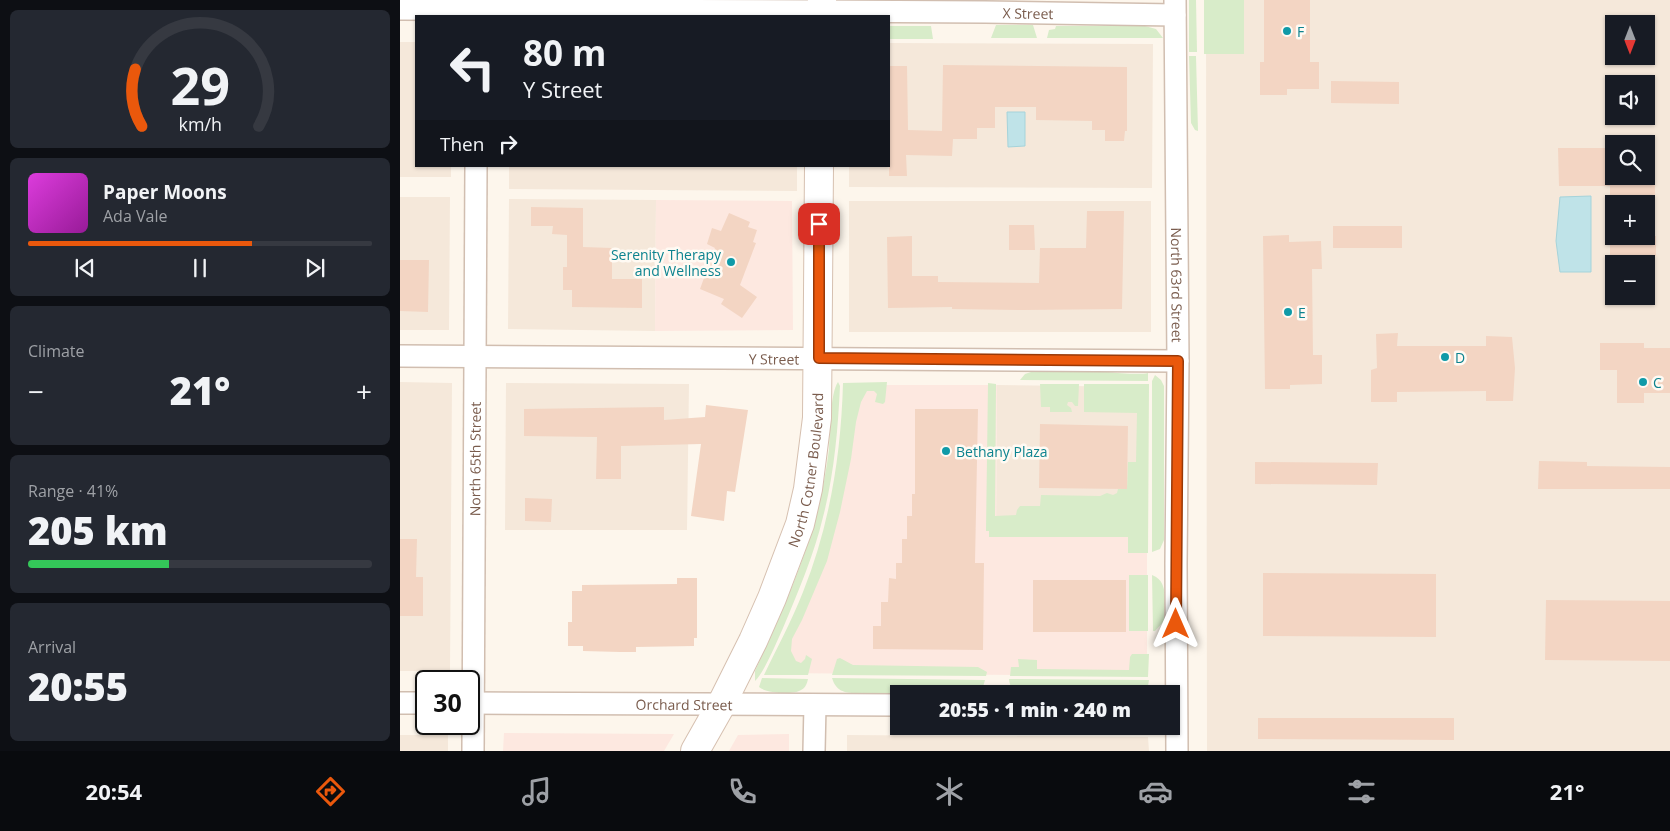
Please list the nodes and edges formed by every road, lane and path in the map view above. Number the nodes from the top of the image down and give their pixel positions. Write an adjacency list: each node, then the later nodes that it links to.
1 (1175, 8): 4 (street, X Street); 10 (street, North 63rd Street)
2 (400, 9): 3 (street, X Street)
3 (478, 9): 4 (street, X Street)
4 (821, 9)
5 (476, 167): 8 (street, North 65th Street)
6 (819, 167): 9 (main road, North Cotner Boulevard)
7 (400, 356): 8 (street, Y Street)
8 (475, 356): 9 (street, Y Street); 11 (street, North 65th Street)
9 (819, 358): 10 (street, Y Street); 16 (main road, North Cotner Boulevard)
10 (1178, 361): 12 (street, North 63rd Street)
11 (471, 670)
12 (1174, 685)
13 (400, 703): 14 (street)
14 (415, 703)
15 (480, 703): 16 (street, Orchard Street)
16 (721, 705): 17 (street, Orchard Street); 22 (main road, North Cotner Boulevard)
17 (815, 705): 18 (street, Orchard Street); 23 (street)
18 (890, 706)
19 (472, 735): 21 (street, North 65th Street)
20 (1176, 735): 24 (street, North 63rd Street)
21 (473, 751)
22 (695, 751)
23 (814, 751)
24 (1177, 751)

